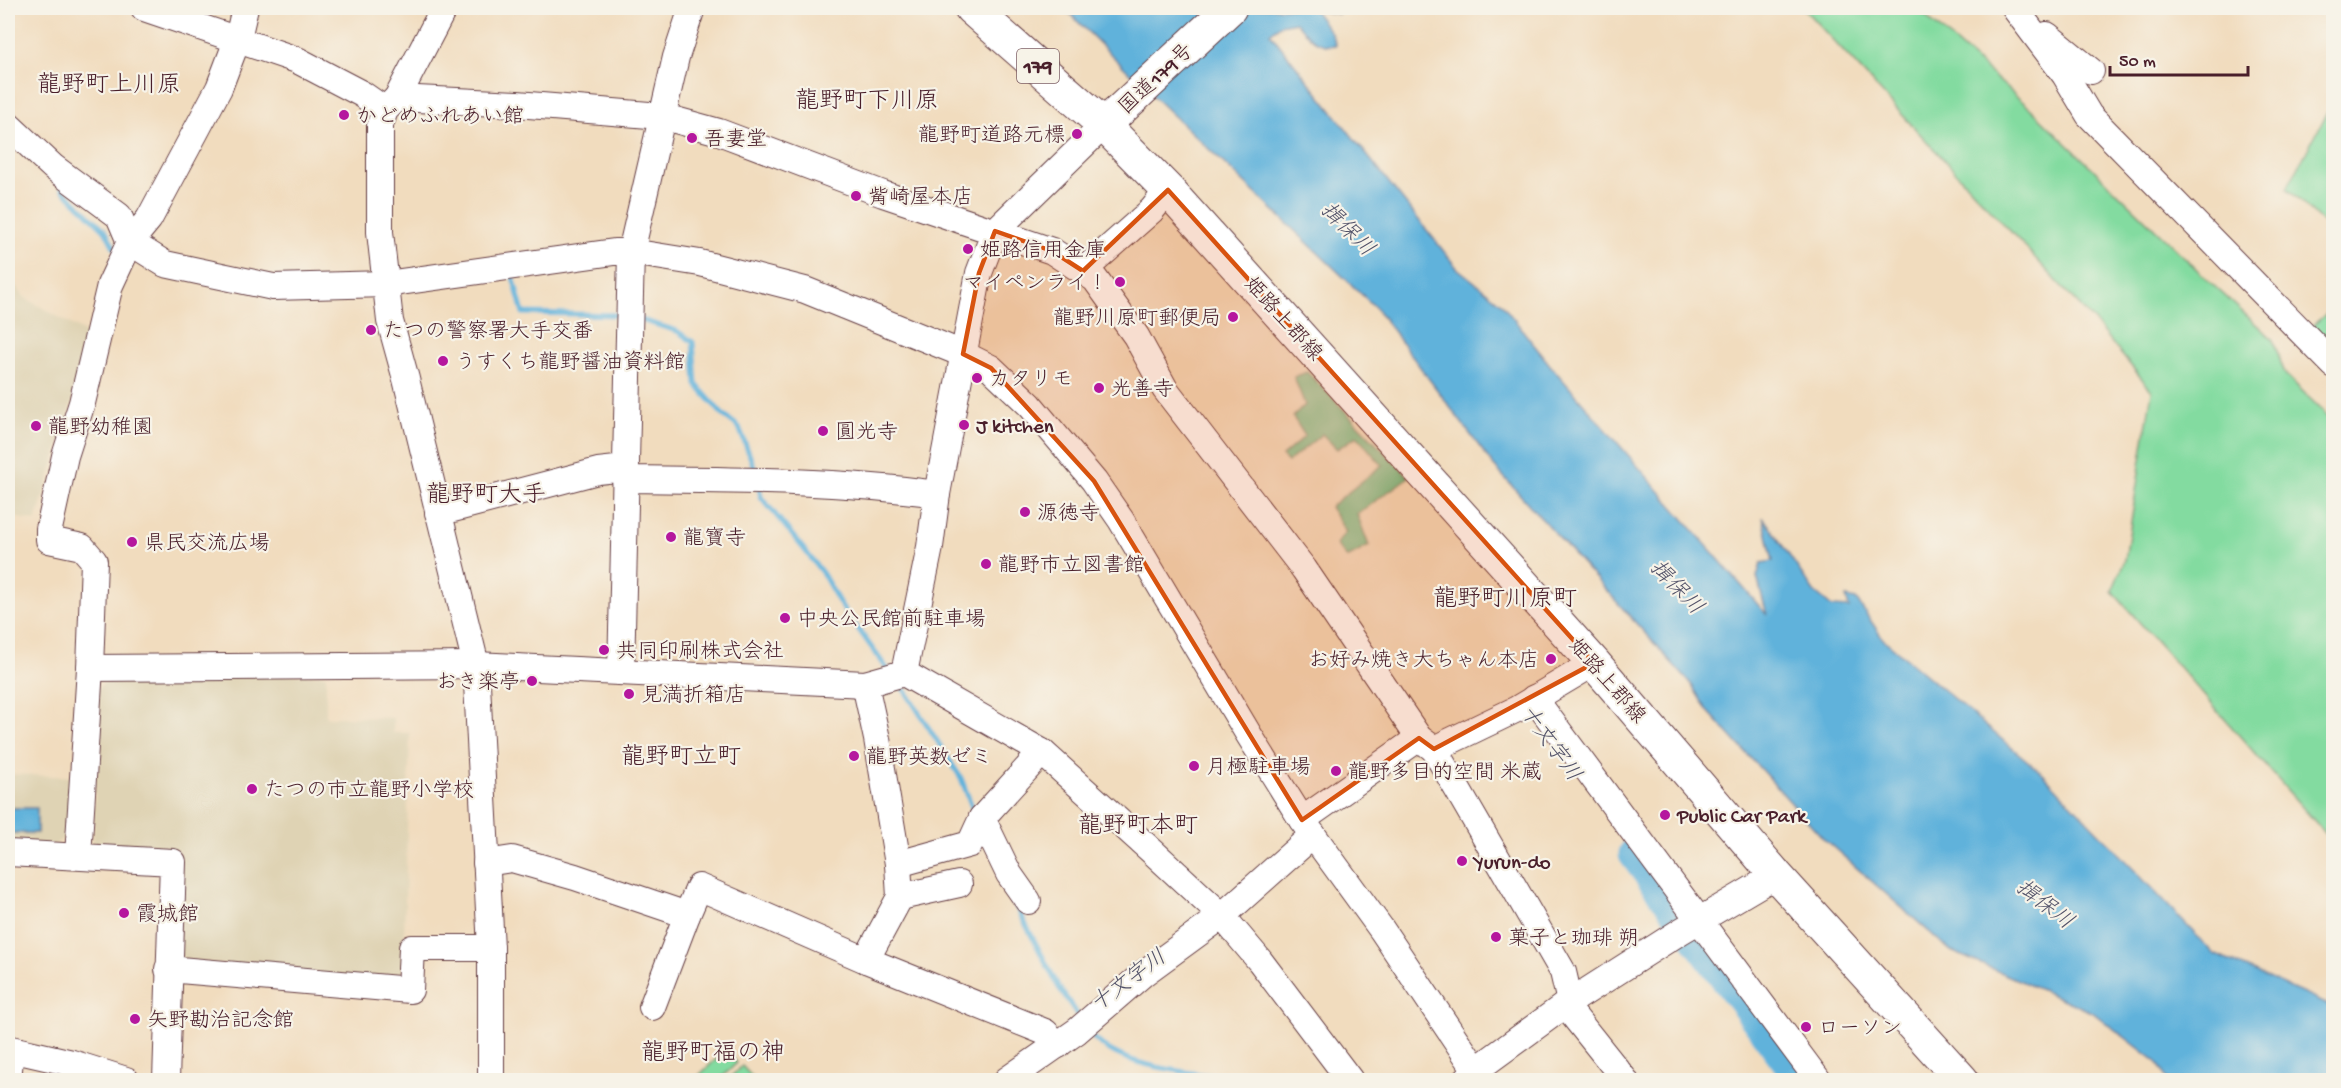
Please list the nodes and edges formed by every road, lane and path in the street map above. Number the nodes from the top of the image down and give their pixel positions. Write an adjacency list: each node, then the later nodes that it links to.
1 (144, 8): 8 (street)
2 (245, 8): 8 (street)
3 (444, 8): 10 (street)
4 (692, 8): 11 (street)
5 (971, 8): 12 (main road, 国道179号 / 179)
6 (1230, 8): 12 (main road, 国道179号)
7 (2014, 9): 9 (street); 21 (street)
8 (238, 38): 10 (street); 16 (street)
9 (2091, 70)
10 (391, 104): 11 (street); 19 (street)
11 (661, 116): 15 (street); 17 (street)
12 (1104, 124): 14 (main road, 姫路上郡線); 15 (street)
13 (8, 125): 16 (street)
14 (1168, 190): 18 (street); 25 (main road, 姫路上郡線)
15 (995, 231): 18 (street); 20 (street)
16 (130, 242): 19 (street); 27 (street)
17 (631, 252): 19 (street); 20 (street); 22 (street)
18 (1083, 271): 32 (street)
19 (386, 290): 24 (street)
20 (963, 354): 23 (street); 35 (street)
21 (2334, 364)
22 (626, 474): 23 (street); 24 (street); 28 (street)
23 (938, 494): 29 (street)
24 (438, 513): 26 (street)
25 (1594, 663): 31 (street); 40 (main road, 姫路上郡線)
26 (476, 664): 27 (street); 28 (street); 38 (street)
27 (90, 668): 37 (street)
28 (621, 672): 30 (street)
29 (904, 673): 30 (street); 33 (street)
30 (864, 684): 39 (street)
31 (1525, 704): 32 (street); 46 (street)
32 (1426, 744): 35 (street); 50 (street)
33 (1042, 752): 34 (street); 45 (street)
34 (982, 818): 39 (street); 43 (street)
35 (1308, 827): 45 (street); 54 (street)
36 (8, 853): 37 (street)
37 (78, 856): 49 (street)
38 (486, 863): 44 (street); 47 (street)
39 (898, 864): 42 (street)
40 (1776, 875): 46 (street); 63 (main road, 姫路上郡線)
41 (959, 884): 42 (street)
42 (900, 897): 48 (street)
43 (1028, 901)
44 (687, 915): 48 (street); 51 (street)
45 (1222, 916): 52 (street); 60 (street)
46 (1689, 926): 50 (street); 62 (street)
47 (491, 948): 49 (street); 58 (street)
48 (866, 960): 52 (street)
49 (168, 969): 57 (street)
50 (1567, 1003): 54 (street); 61 (street)
51 (652, 1007)
52 (1058, 1045): 59 (street)
53 (66, 1071): 55 (street); 56 (street)
54 (1471, 1075)
55 (121, 1079)
56 (8, 1080)
57 (166, 1080)
58 (491, 1080)
59 (1007, 1080)
60 (1350, 1080)
61 (1625, 1080)
62 (1818, 1080)
63 (1962, 1080)

